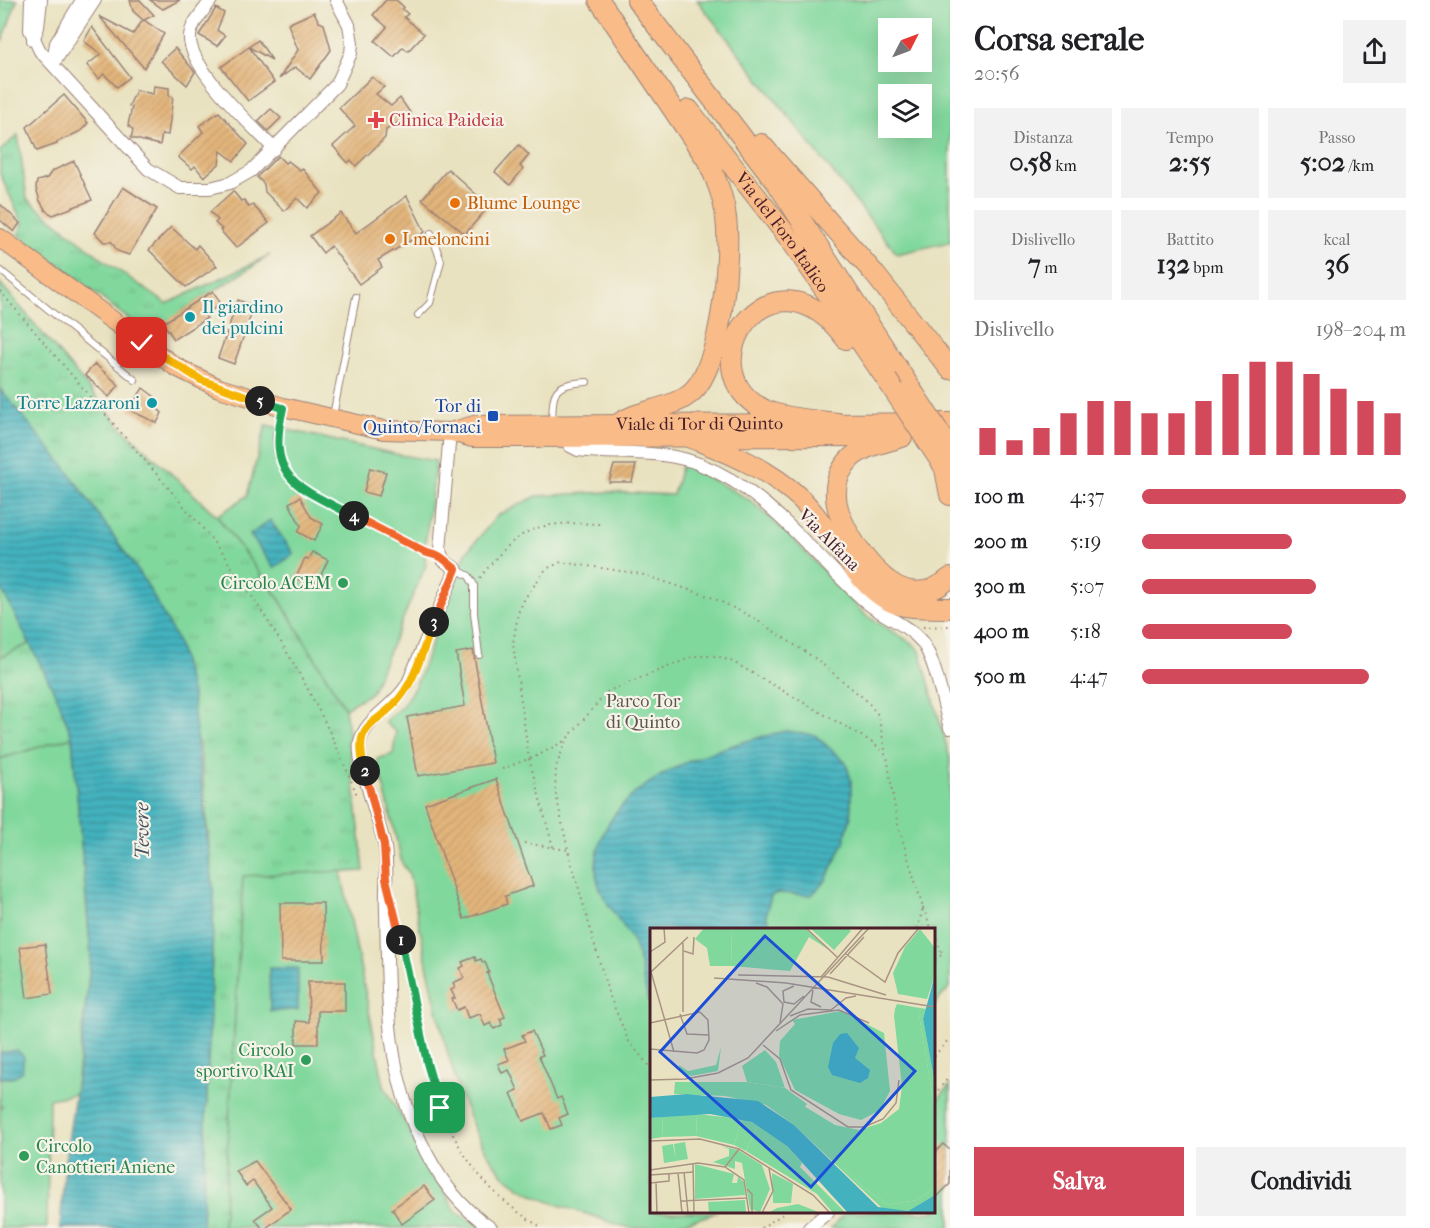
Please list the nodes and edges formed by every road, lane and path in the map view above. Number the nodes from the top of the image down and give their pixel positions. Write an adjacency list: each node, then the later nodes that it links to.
1 (31, 0): 10 (street)
2 (41, 0): 10 (street)
3 (82, 0): 11 (street)
4 (95, 0): 11 (street)
5 (211, 0): 12 (street)
6 (336, 0): 12 (street)
7 (600, 0): 16 (highway, Via del Foro Italico); 29 (highway)
8 (637, 0): 9 (highway, Via del Foro Italico)
9 (664, 35): 16 (highway, Via del Foro Italico); 20 (highway)
10 (33, 40): 11 (street)
11 (53, 64): 12 (street)
12 (274, 149)
13 (431, 233): 19 (lane)
14 (1, 242): 24 (main road, Viale di Tor di Quinto)
15 (0, 270): 22 (lane)
16 (834, 284): 21 (highway, Via del Foro Italico); 36 (highway, Via del Foro Italico, bridge)
17 (0, 291): 52 (path)
18 (356, 297): 25 (lane)
19 (418, 315)
20 (950, 369)
21 (885, 376): 27 (highway); 36 (highway, Via del Foro Italico, bridge)
22 (135, 380)
23 (587, 382): 28 (lane)
24 (283, 408): 25 (main road, Viale di Tor di Quinto); 39 (lane)
25 (332, 420): 30 (main road, Viale di Tor di Quinto)
26 (950, 422): 27 (main road, Viale di Tor di Quinto)
27 (837, 423): 29 (main road, Viale di Tor di Quinto)
28 (552, 424): 29 (main road, Viale di Tor di Quinto); 30 (main road, Viale di Tor di Quinto)
29 (611, 431): 31 (main road, Viale di Tor di Quinto); 33 (main road, Viale di Tor di Quinto); 35 (street)
30 (450, 432): 33 (main road, Viale di Tor di Quinto); 39 (street)
31 (689, 437): 32 (main road, Viale di Tor di Quinto); 43 (highway)
32 (902, 437): 34 (main road, Viale di Tor di Quinto); 41 (highway)
33 (564, 438): 35 (street, Via Alfana)
34 (950, 438)
35 (618, 454): 45 (street, Via Alfana)
36 (947, 465): 37 (highway)
37 (950, 495)
38 (600, 524): 42 (path)
39 (441, 557): 40 (street)
40 (456, 569): 42 (lane); 69 (street)
41 (950, 578)
42 (474, 585): 46 (lane)
43 (950, 608)
44 (950, 627): 45 (path)
45 (906, 629): 47 (street, Via Alfana)
46 (479, 655)
47 (950, 728)
48 (566, 740): 49 (path); 50 (path); 55 (path)
49 (887, 756): 50 (path); 56 (path)
50 (529, 759): 51 (path); 54 (path)
51 (502, 769)
52 (358, 800)
53 (524, 843): 54 (path)
54 (553, 847): 55 (path)
55 (568, 850): 64 (path)
56 (923, 908): 57 (path); 58 (path)
57 (918, 928)
58 (931, 928)
59 (399, 929): 70 (path)
60 (935, 938): 61 (path)
61 (935, 954)
62 (950, 1038): 63 (path)
63 (935, 1054)
64 (650, 1069)
65 (950, 1076): 66 (path)
66 (935, 1093)
67 (784, 1213): 71 (path)
68 (827, 1213): 72 (street)
69 (491, 1228)
70 (543, 1228)
71 (761, 1228)
72 (809, 1228)

